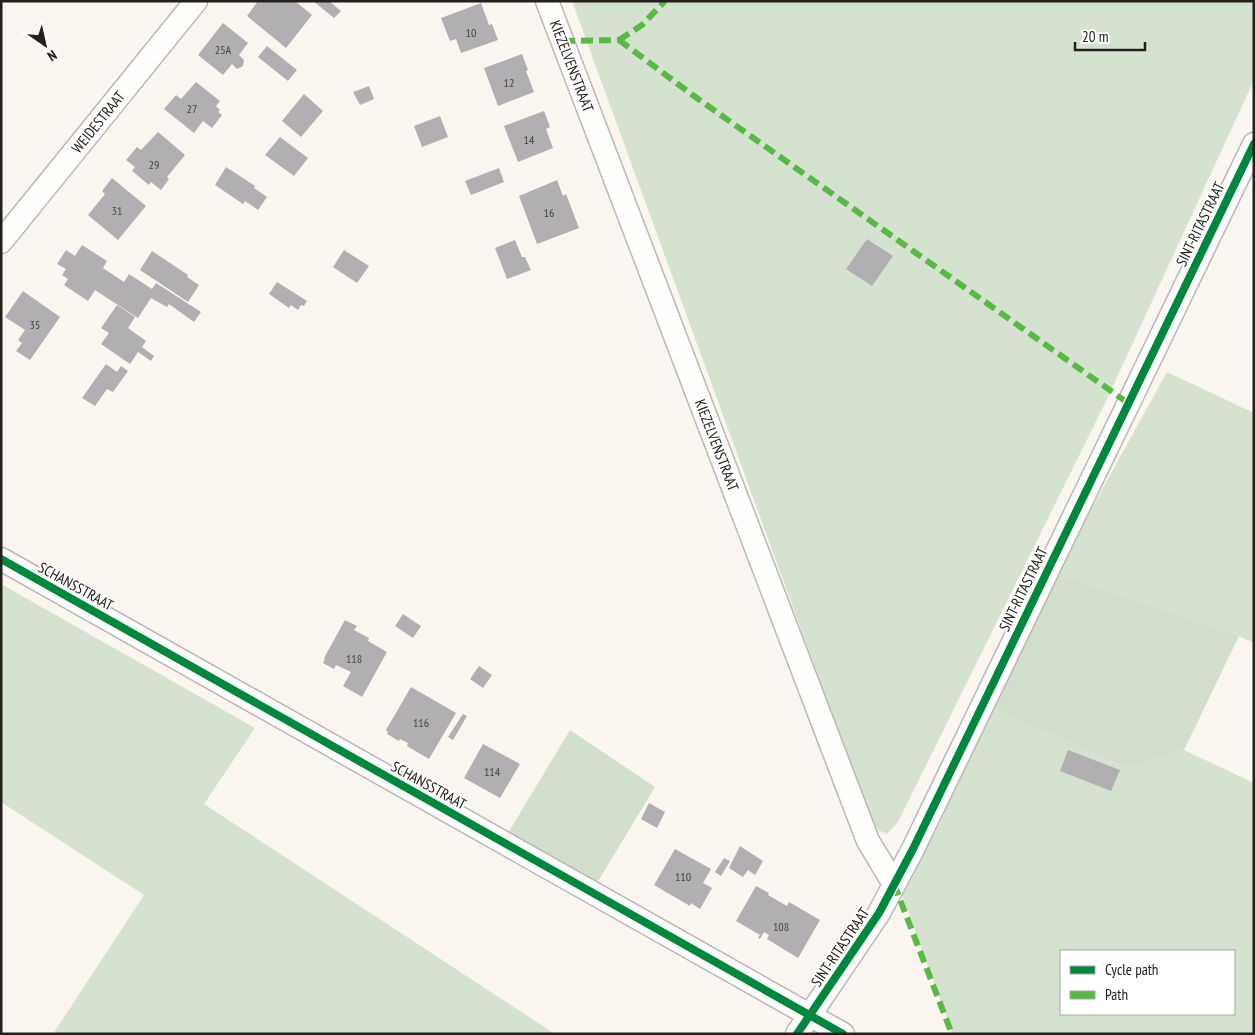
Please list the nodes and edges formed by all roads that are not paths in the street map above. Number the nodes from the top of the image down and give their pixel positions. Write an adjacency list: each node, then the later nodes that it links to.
1 (196, 1): 4 (street, WEIDESTRAAT)
2 (547, 1): 6 (street, KIEZELVENSTRAAT)
3 (1254, 144): 6 (street, SINT-RITASTRAAT)
4 (1, 242)
5 (1, 559): 7 (street, SCHANSSTRAAT)
6 (894, 884): 7 (street, SINT-RITASTRAAT)
7 (810, 1015): 8 (street, SINT-RITASTRAAT); 9 (street, SCHANSSTRAAT)
8 (797, 1034)
9 (843, 1034)

